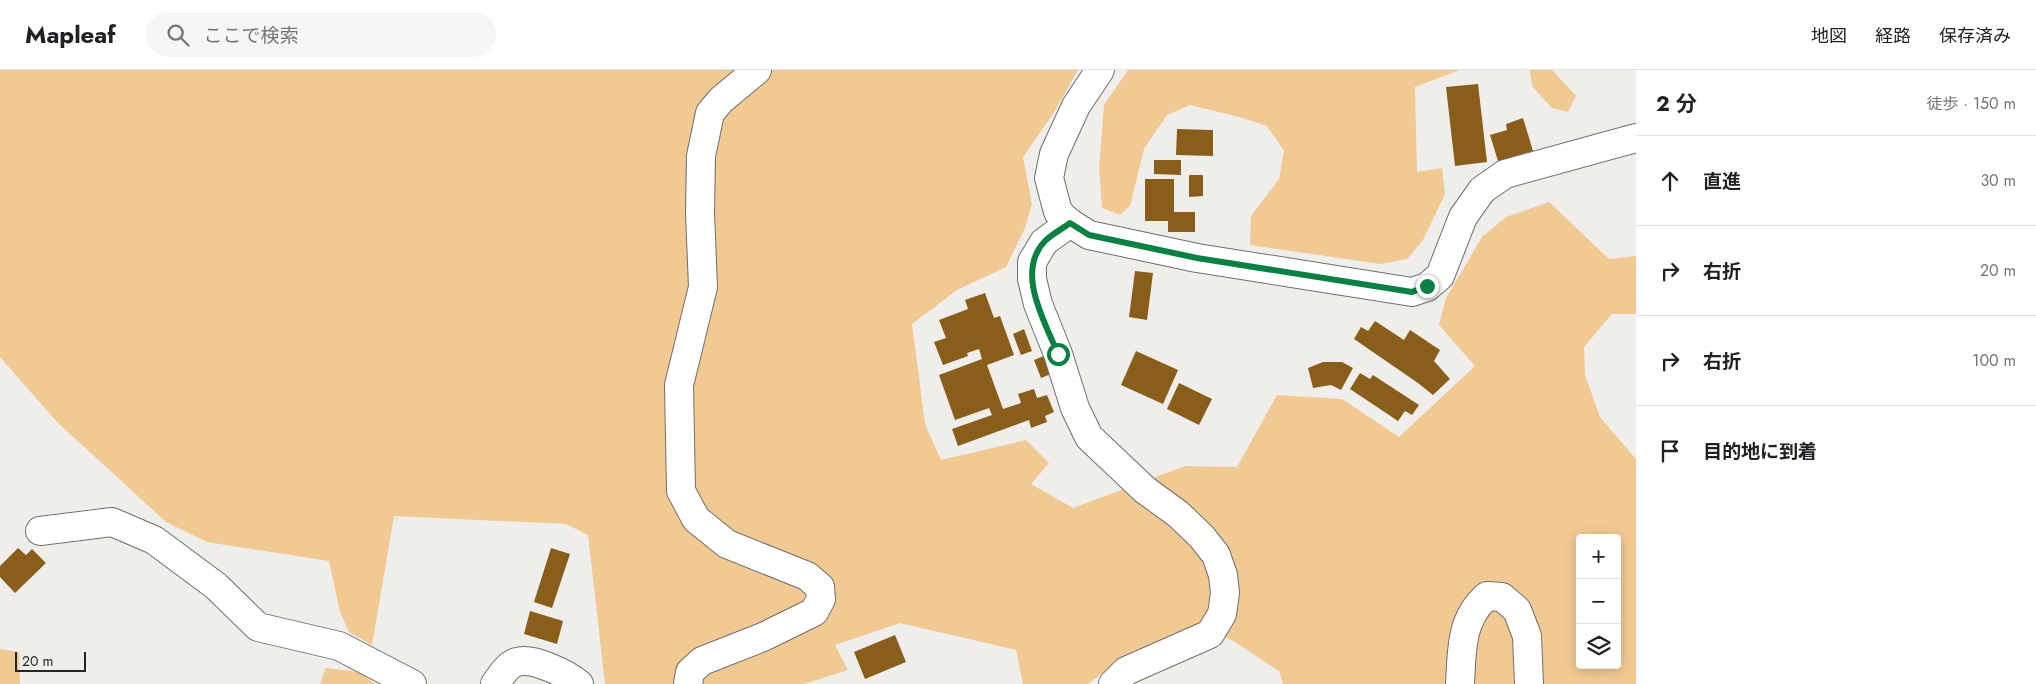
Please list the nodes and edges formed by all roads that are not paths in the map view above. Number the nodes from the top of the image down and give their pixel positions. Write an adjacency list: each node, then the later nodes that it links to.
1 (757, 70): 9 (street)
2 (1100, 70): 4 (street)
3 (1636, 138): 4 (street)
4 (1070, 223): 10 (street)
5 (40, 532): 6 (street)
6 (412, 684)
7 (495, 684): 8 (street)
8 (579, 684)
9 (688, 684)
10 (1113, 684)
11 (1460, 684): 12 (street)
12 (1528, 684)

